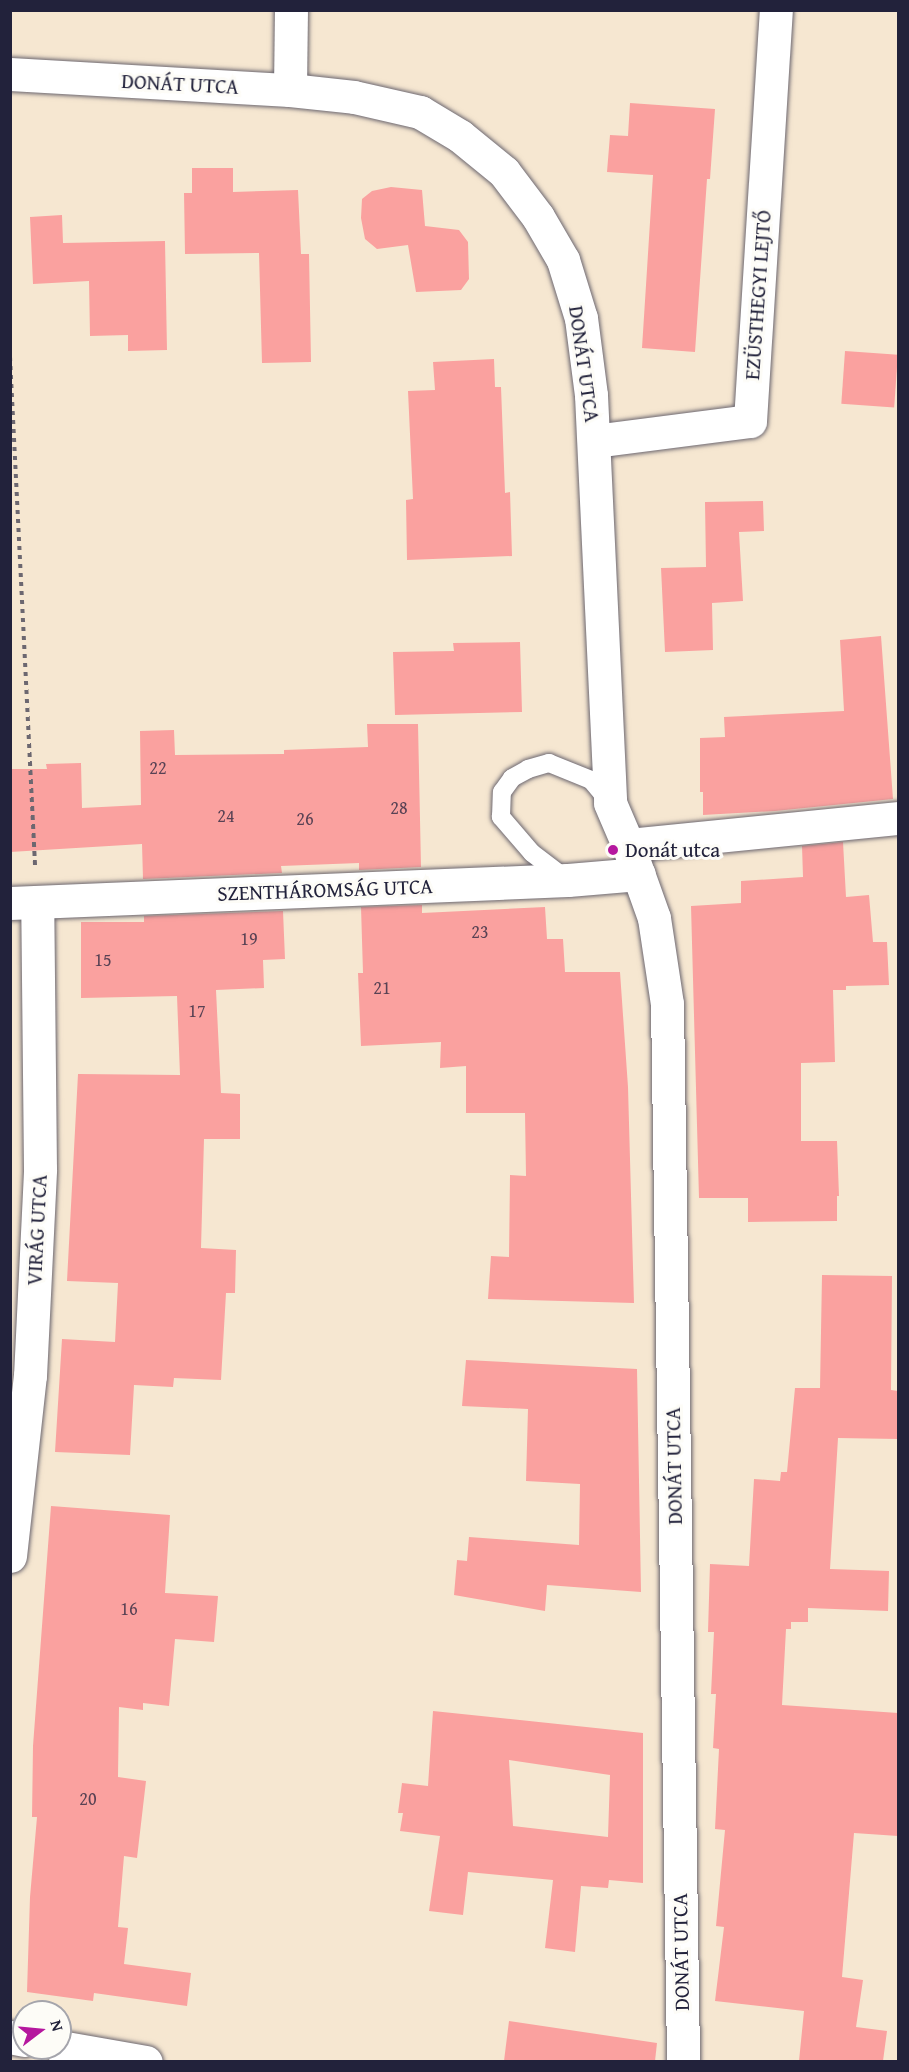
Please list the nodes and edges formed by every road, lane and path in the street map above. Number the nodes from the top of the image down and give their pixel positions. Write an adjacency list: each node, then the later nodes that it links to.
1 (291, 10): 4 (street)
2 (776, 10): 6 (street, EZÜSTHEGYI LEJTŐ)
3 (10, 74): 4 (street, DONÁT UTCA)
4 (290, 90): 6 (street, DONÁT UTCA)
5 (10, 357): 11 (path)
6 (594, 441): 7 (street, DONÁT UTCA)
7 (610, 803): 9 (street); 10 (lane)
8 (898, 818): 9 (street, SZENTHÁROMSÁG UTCA)
9 (634, 859): 10 (street, SZENTHÁROMSÁG UTCA); 15 (street, DONÁT UTCA)
10 (568, 880): 11 (street, SZENTHÁROMSÁG UTCA)
11 (24, 902): 12 (street, VIRÁG UTCA)
12 (10, 1556)
13 (72, 2049): 14 (street)
14 (146, 2061)
15 (682, 2061)

